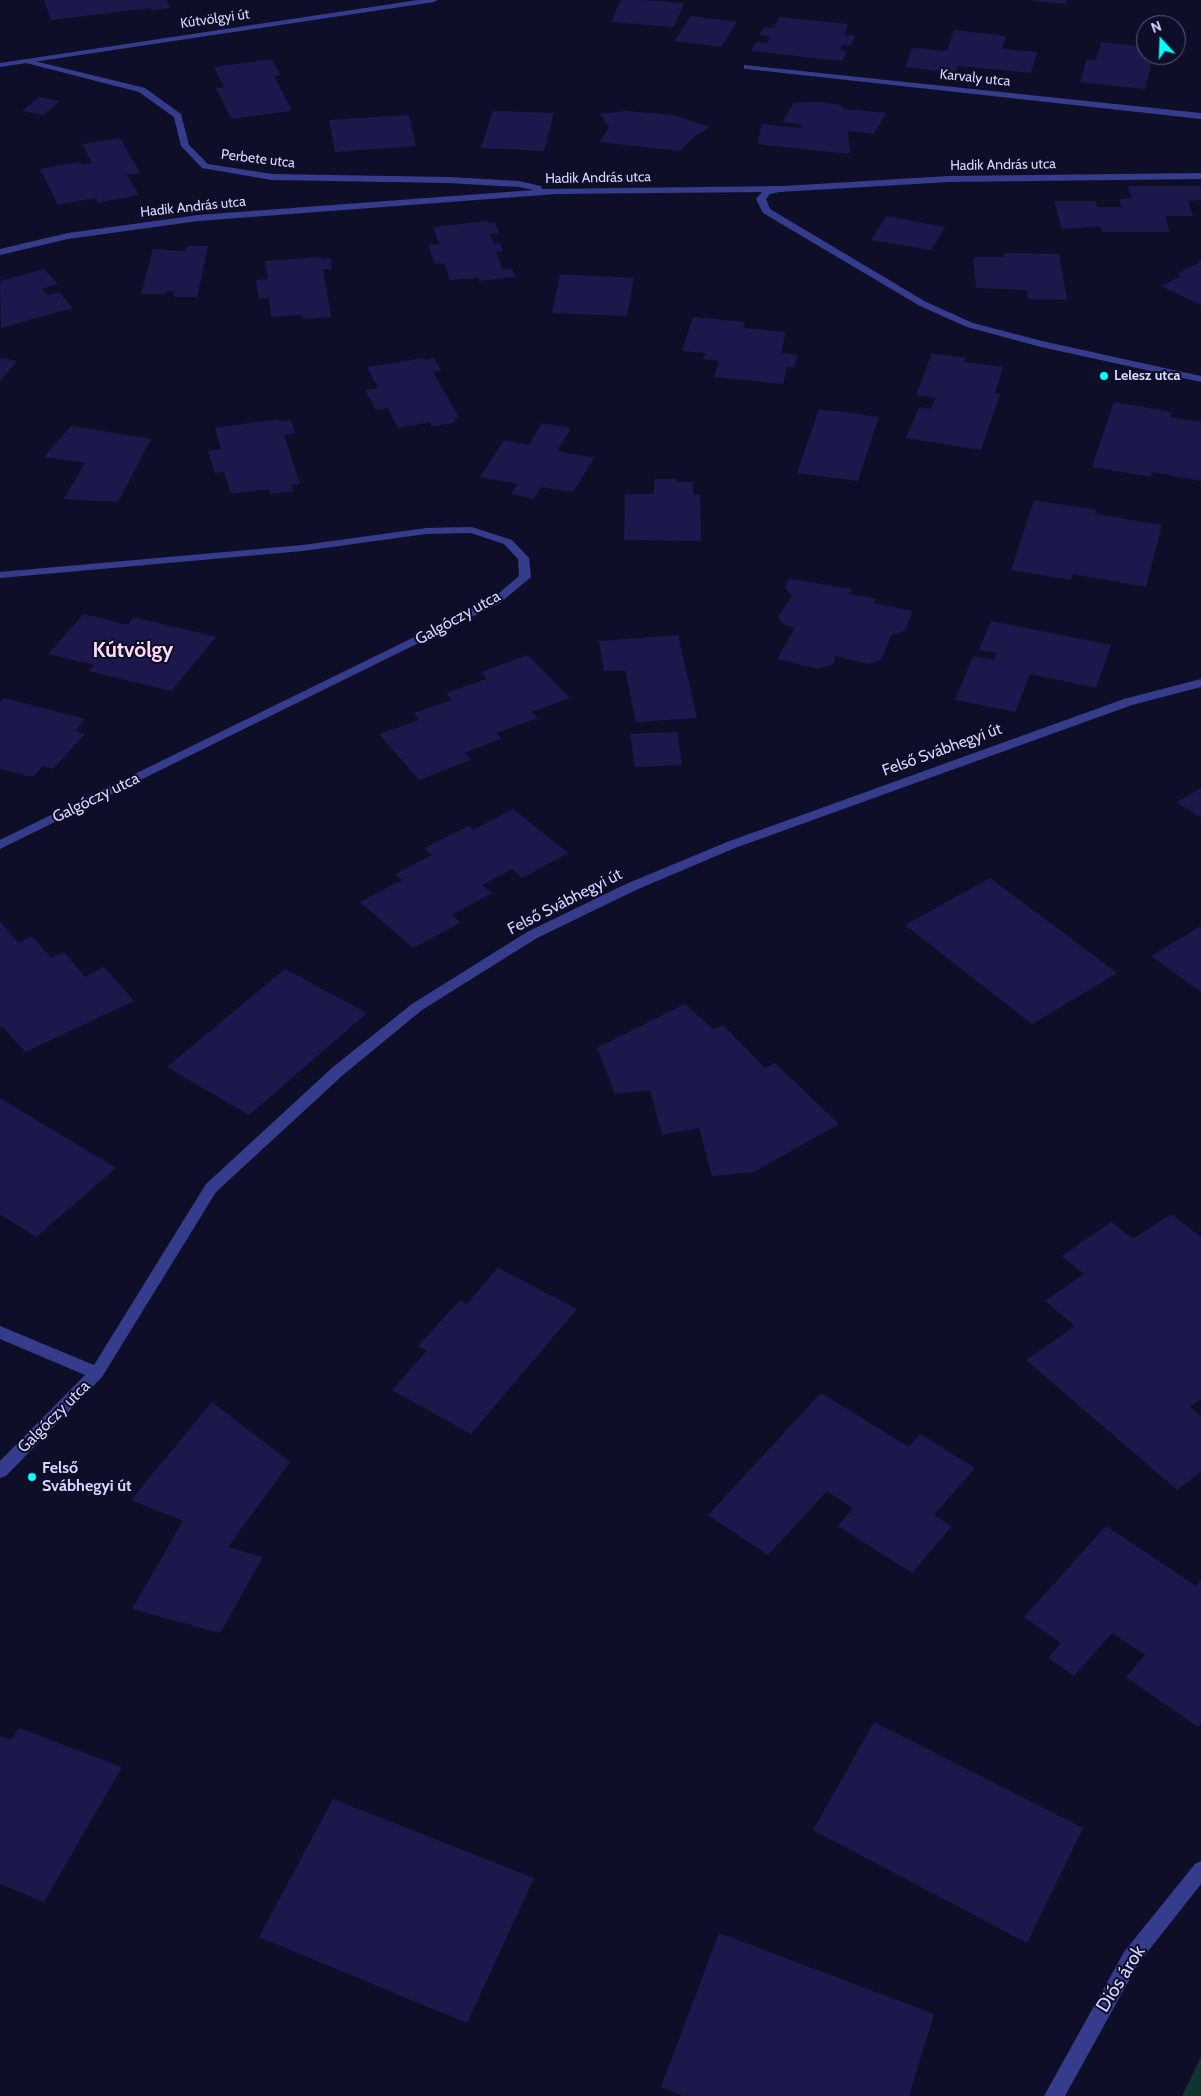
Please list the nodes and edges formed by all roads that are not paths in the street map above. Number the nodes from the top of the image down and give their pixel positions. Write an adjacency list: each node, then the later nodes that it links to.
1 (434, 0): 2 (street, Kútvölgyi út)
2 (29, 61): 3 (street, Kútvölgyi út); 8 (street, Perbete utca)
3 (0, 65)
4 (747, 67): 5 (street, Karvaly utca)
5 (1201, 116)
6 (1201, 176): 7 (street, Hadik András utca)
7 (784, 188): 8 (street, Hadik András utca); 10 (street)
8 (556, 192): 9 (street, Hadik András utca)
9 (0, 252)
10 (1201, 379)
11 (0, 575): 13 (street, Galgóczy utca)
12 (1201, 683): 15 (street, Felső Svábhegyi út)
13 (0, 845)
14 (0, 1332): 15 (street, Galgóczy utca)
15 (98, 1373): 16 (street, Galgóczy utca)
16 (0, 1471)
17 (1201, 1870): 18 (street, Diós árok)
18 (1054, 2096)

